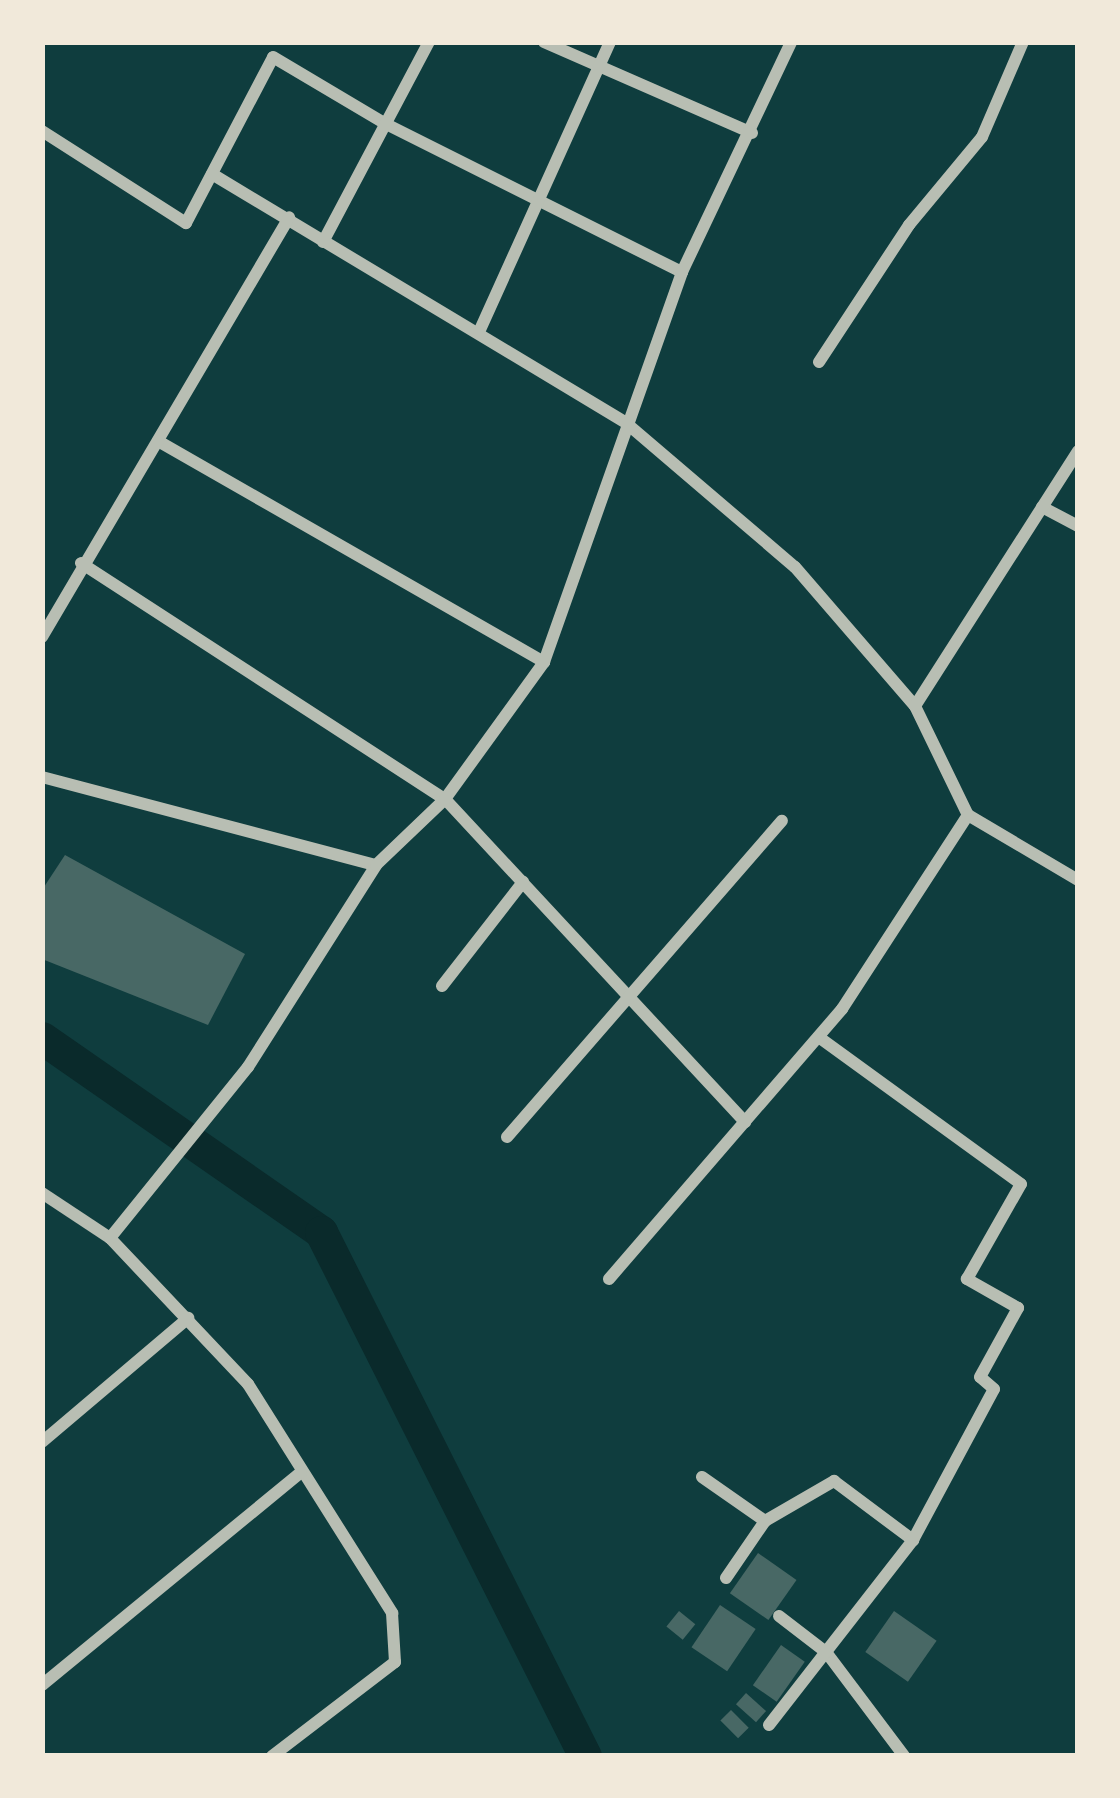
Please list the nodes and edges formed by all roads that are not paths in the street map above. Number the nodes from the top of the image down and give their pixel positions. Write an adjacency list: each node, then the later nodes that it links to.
1 (428, 42): 7 (street)
2 (544, 42): 6 (street)
3 (610, 42): 6 (street)
4 (791, 42): 9 (street)
5 (1023, 42): 16 (street)
6 (599, 69): 9 (street); 11 (street)
7 (386, 124): 10 (street); 11 (street); 13 (street)
8 (42, 131): 10 (street)
9 (752, 134): 14 (street)
10 (212, 174): 12 (street)
11 (543, 200): 14 (street); 15 (street)
12 (289, 217): 13 (street); 18 (street)
13 (322, 242): 15 (street)
14 (682, 272): 17 (street)
15 (478, 332): 17 (street)
16 (819, 362)
17 (625, 422): 24 (street); 25 (street)
18 (158, 441): 22 (street); 24 (street)
19 (1078, 451): 20 (street)
20 (1042, 507): 21 (street); 25 (street)
21 (1078, 526)
22 (81, 563): 23 (street); 27 (street)
23 (42, 637)
24 (544, 662): 27 (street)
25 (915, 706): 28 (street)
26 (42, 777): 30 (street)
27 (445, 800): 30 (street); 32 (street)
28 (968, 815): 31 (street); 35 (street)
29 (782, 821): 34 (street)
30 (376, 865): 39 (street)
31 (1078, 880)
32 (523, 883): 33 (street); 34 (street)
33 (442, 986)
34 (629, 997): 36 (street); 37 (street)
35 (820, 1037): 36 (street); 46 (street)
36 (745, 1122): 40 (street)
37 (507, 1137)
38 (42, 1192): 39 (street)
39 (110, 1238): 41 (street)
40 (609, 1279)
41 (188, 1318): 42 (street); 43 (street)
42 (42, 1442)
43 (301, 1472): 50 (street); 52 (street)
44 (702, 1477): 45 (street)
45 (765, 1521): 46 (street); 47 (street)
46 (913, 1540): 49 (street)
47 (726, 1578)
48 (779, 1616): 49 (street)
49 (826, 1652): 51 (street); 53 (street)
50 (42, 1685)
51 (769, 1726)
52 (272, 1756)
53 (904, 1756)

